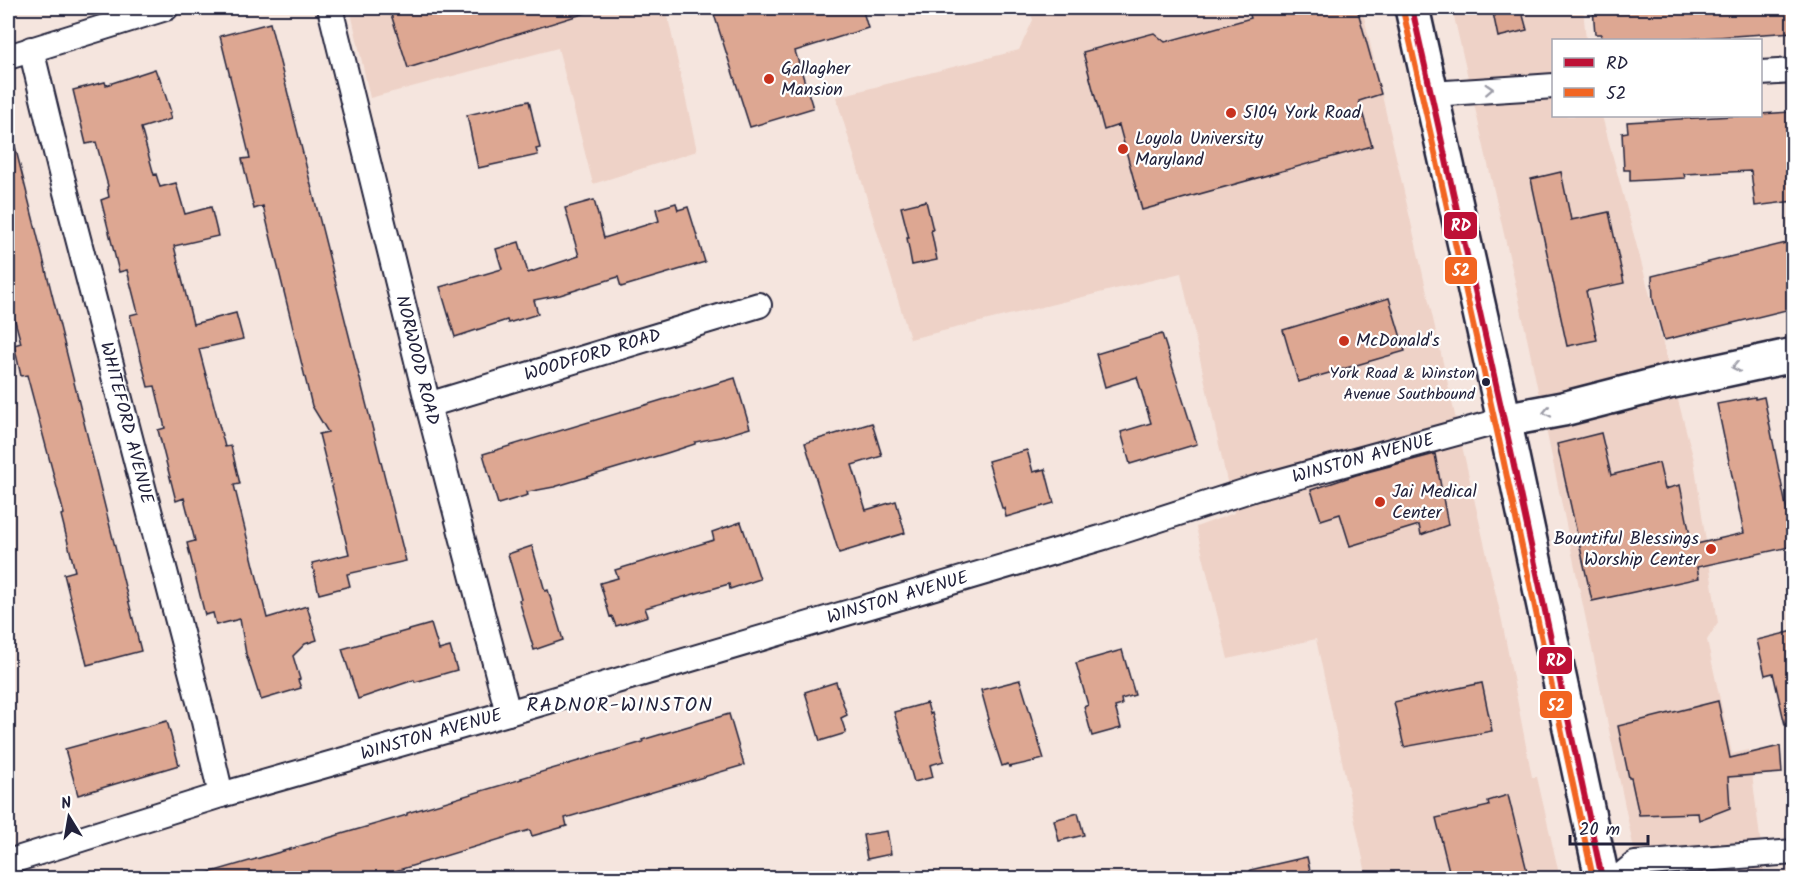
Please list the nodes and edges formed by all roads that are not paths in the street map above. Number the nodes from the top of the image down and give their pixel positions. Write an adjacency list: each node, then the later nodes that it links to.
1 (166, 8): 4 (street)
2 (330, 8): 12 (street, NORWOOD ROAD)
3 (1412, 8): 9 (main road)
4 (31, 49): 5 (street); 15 (street, WHITEFORD AVENUE)
5 (8, 57)
6 (1794, 71): 7 (street)
7 (1762, 73)
8 (1552, 86): 9 (street, one-way to 8)
9 (1431, 94): 13 (main road)
10 (759, 305): 12 (street, WOODFORD ROAD)
11 (1792, 362): 13 (main road, WINSTON AVENUE, one-way to 13)
12 (428, 405): 14 (street, NORWOOD ROAD)
13 (1504, 420): 14 (street, WINSTON AVENUE); 18 (main road)
14 (508, 713): 15 (street, WINSTON AVENUE)
15 (221, 795): 17 (street, WINSTON AVENUE)
16 (1794, 852): 19 (street)
17 (8, 862)
18 (1602, 879)
19 (1618, 879)

